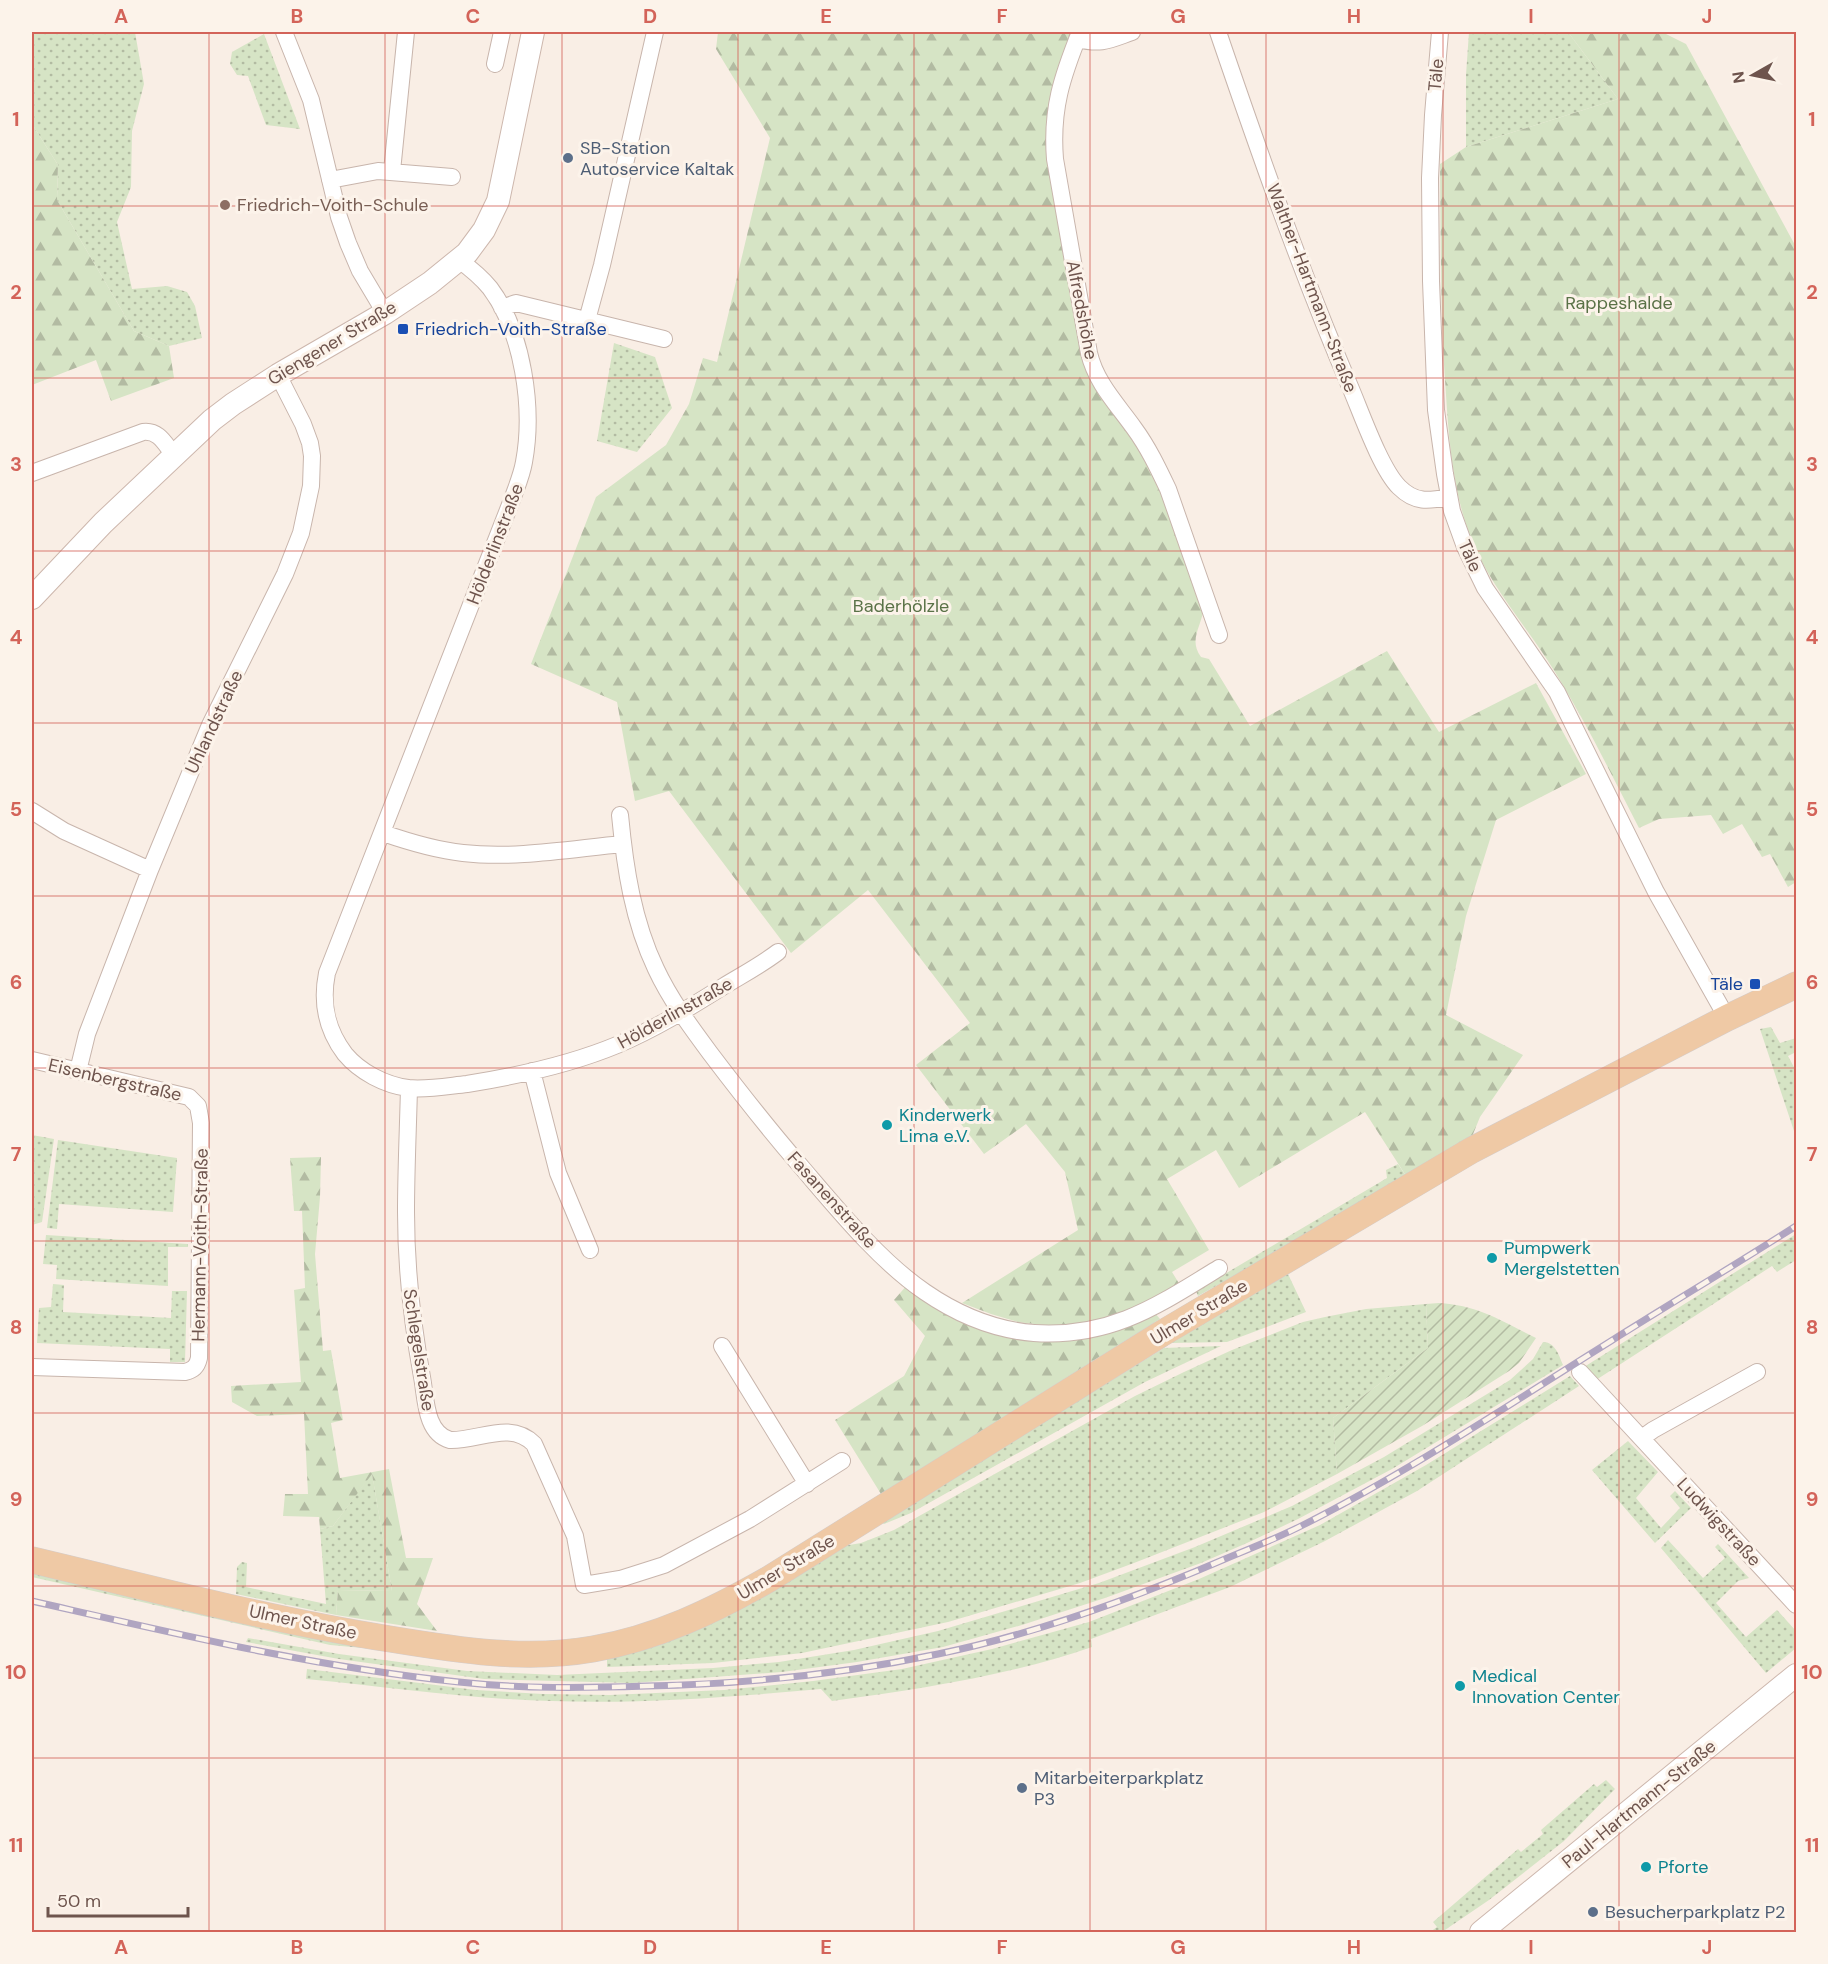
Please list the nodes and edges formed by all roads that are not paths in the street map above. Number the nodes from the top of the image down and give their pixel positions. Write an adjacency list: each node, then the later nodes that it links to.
1 (284, 32): 13 (street)
2 (406, 32): 11 (street)
3 (502, 32): 10 (street)
4 (533, 32): 14 (main road, Giengener Straße)
5 (655, 32): 17 (street)
6 (1132, 32): 9 (street)
7 (1218, 32): 22 (street, Walther-Hartmann-Straße)
8 (1440, 32): 22 (street, Täle)
9 (1078, 35): 24 (street, Alfredshöhe)
10 (495, 64)
11 (392, 171): 12 (street); 13 (street)
12 (452, 177)
13 (330, 180): 16 (street)
14 (459, 260): 15 (street, Hölderlinstraße); 16 (main road, Giengener Straße)
15 (502, 308): 17 (street); 27 (street, Hölderlinstraße)
16 (386, 313): 19 (main road, Giengener Straße)
17 (587, 320): 18 (street)
18 (664, 339)
19 (278, 375): 20 (main road, Giengener Straße); 29 (street, Uhlandstraße)
20 (174, 455): 21 (street); 23 (main road, Giengener Straße)
21 (32, 473)
22 (1449, 497): 33 (street, Täle)
23 (32, 598)
24 (1219, 635)
25 (32, 811): 29 (street)
26 (620, 815): 28 (street, Fasanenstraße)
27 (383, 833): 28 (street); 37 (street, Hölderlinstraße)
28 (623, 844): 32 (street, Fasanenstraße)
29 (150, 870): 35 (street, Uhlandstraße)
30 (778, 952): 32 (street, Hölderlinstraße)
31 (1797, 985): 33 (main road, Ulmer Straße)
32 (681, 1013): 36 (street, Hölderlinstraße); 40 (street, Fasanenstraße)
33 (1727, 1018): 48 (main road, Ulmer Straße)
34 (32, 1060): 35 (street, Eisenbergstraße)
35 (78, 1071): 38 (street, Eisenbergstraße)
36 (532, 1071): 37 (street, Hölderlinstraße); 39 (street)
37 (409, 1088): 47 (street, Schlegelstraße)
38 (196, 1103): 42 (street, Hermann-Voith-Straße)
39 (590, 1250)
40 (1219, 1268)
41 (722, 1346): 47 (street)
42 (32, 1367)
43 (1580, 1372): 45 (street, Ludwigstraße)
44 (1757, 1372): 45 (street)
45 (1642, 1438): 49 (street, Ludwigstraße)
46 (842, 1461): 47 (street, Schlegelstraße)
47 (807, 1484)
48 (32, 1560)
49 (1797, 1605)
50 (1797, 1675): 51 (main road, Paul-Hartmann-Straße)
51 (1481, 1932)

